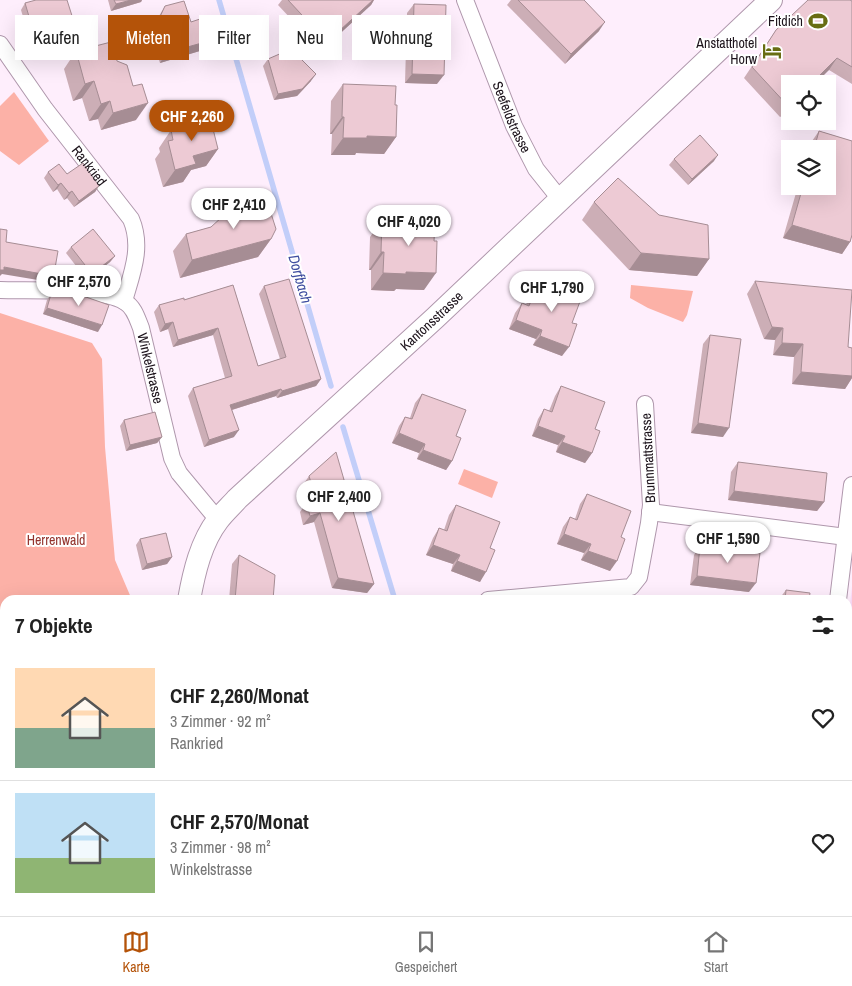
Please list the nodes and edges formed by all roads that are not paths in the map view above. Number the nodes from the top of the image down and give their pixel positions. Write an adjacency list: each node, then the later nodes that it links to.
1 (465, 0): 4 (street, Seefeldstrasse)
2 (771, 0): 4 (main road, Kantonsstrasse)
3 (0, 44): 6 (street, Rankried)
4 (560, 199): 10 (main road, Kantonsstrasse)
5 (0, 290): 6 (street)
6 (124, 301): 10 (street, Winkelstrasse)
7 (646, 404): 9 (street, Brunnmattstrasse)
8 (852, 485): 11 (street)
9 (650, 512): 11 (street, Brunnmattstrasse); 13 (street, Brunnmattstrasse)
10 (218, 520): 12 (main road, Kantonsstrasse)
11 (846, 537): 14 (street)
12 (190, 595)
13 (543, 595)
14 (839, 595)

